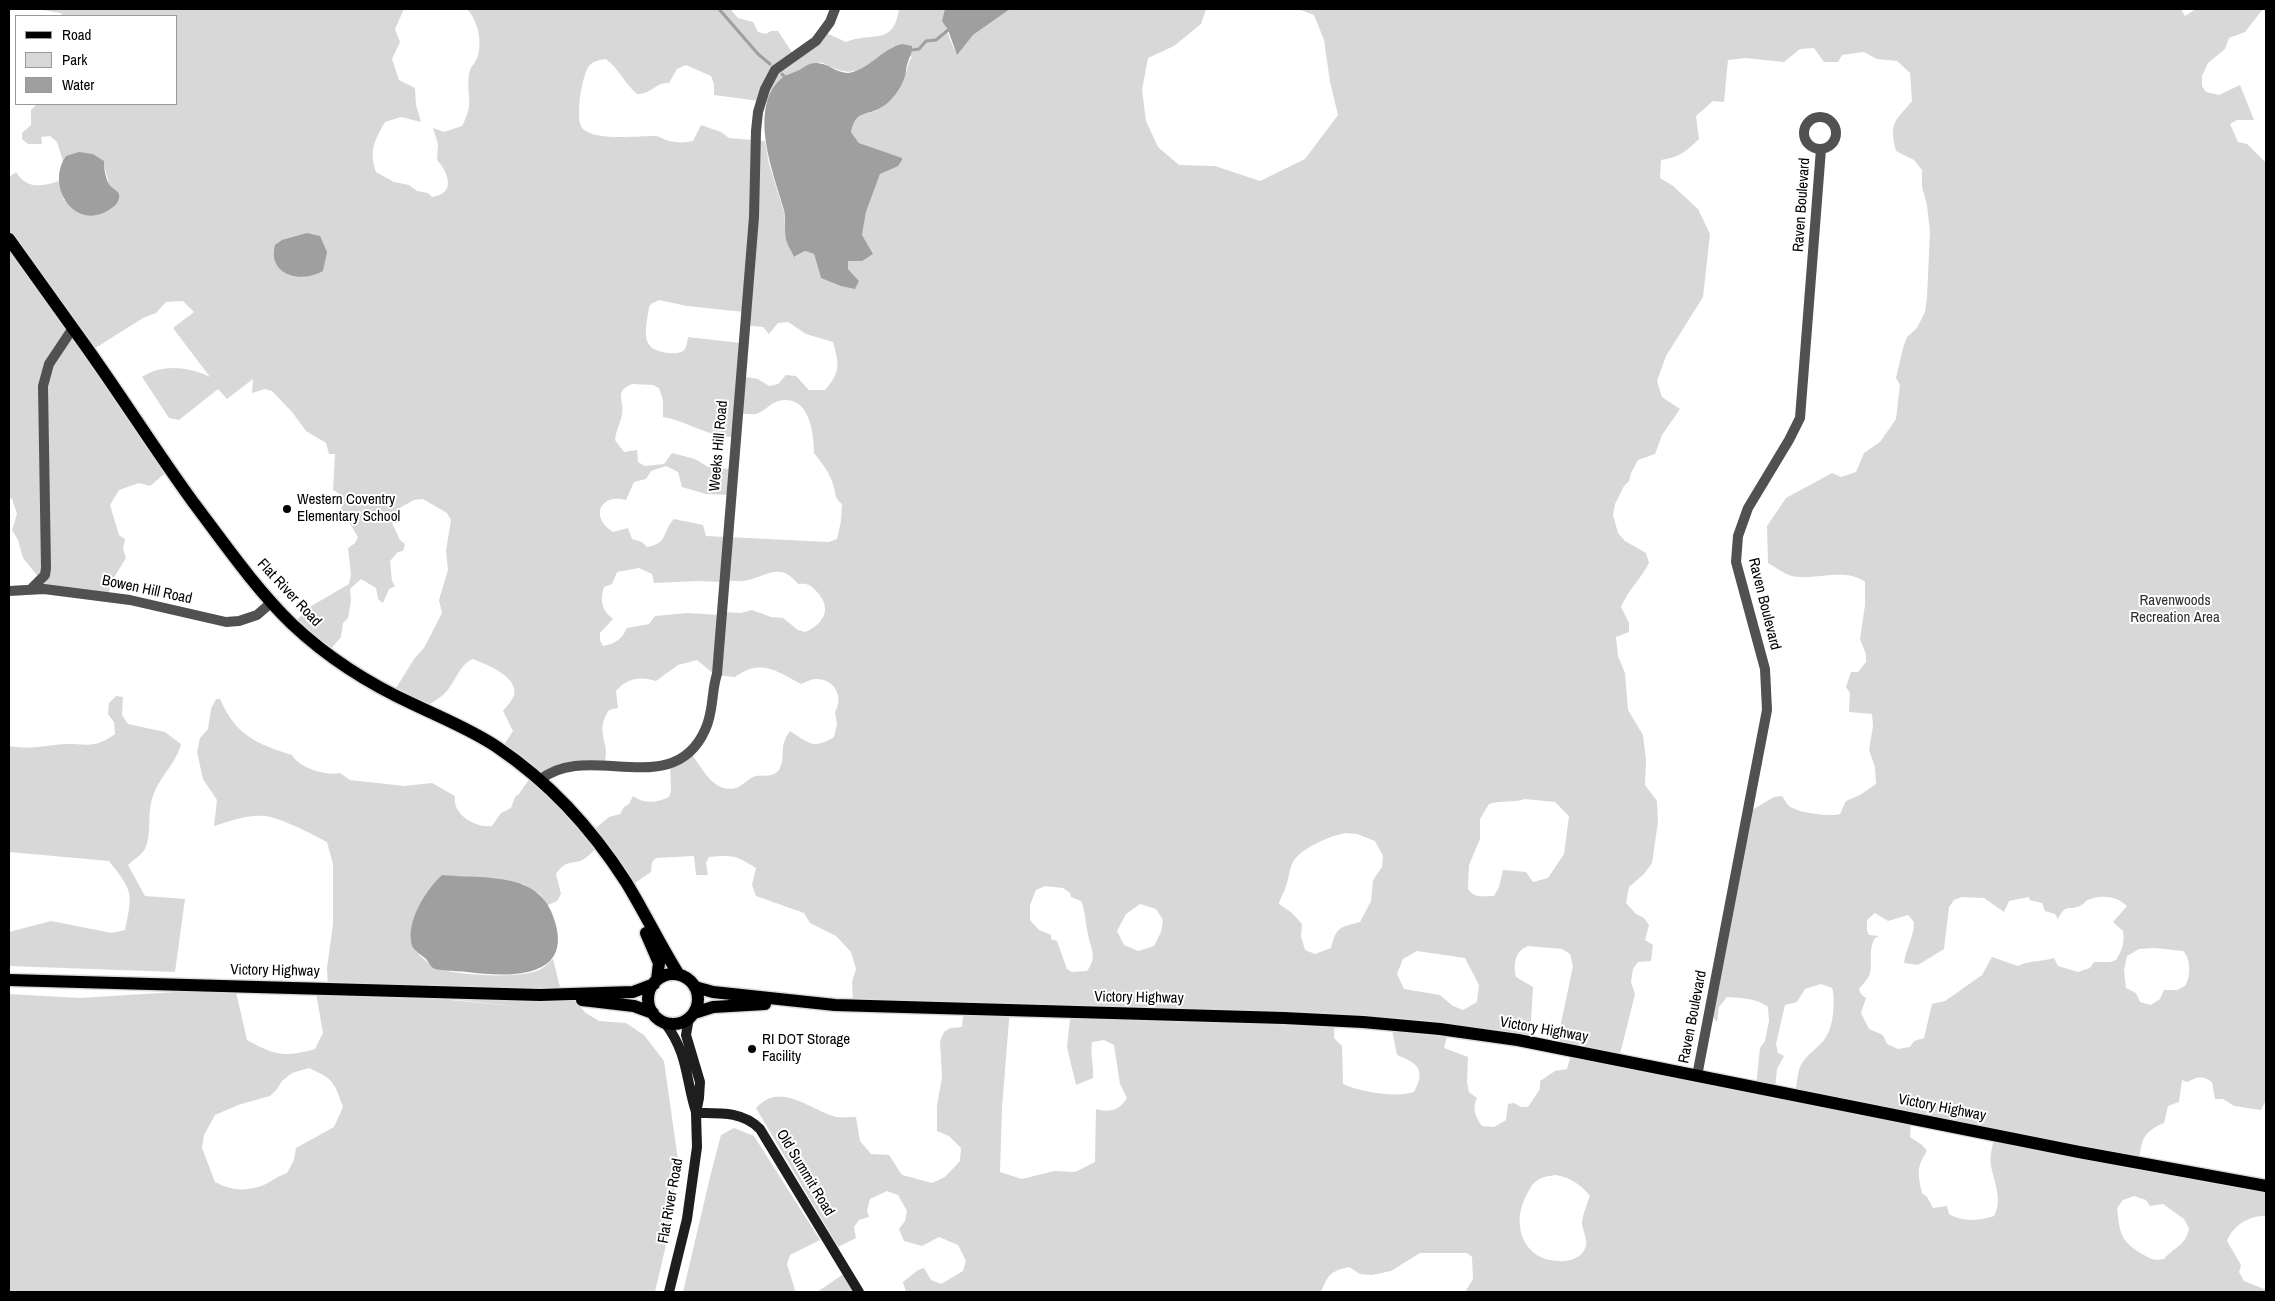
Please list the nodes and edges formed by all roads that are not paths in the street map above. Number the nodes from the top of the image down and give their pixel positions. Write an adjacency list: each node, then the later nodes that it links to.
1 (835, 9): 8 (street, Weeks Hill Road)
2 (1821, 150): 19 (street, Raven Boulevard)
3 (9, 239): 4 (main road, Flat River Road)
4 (73, 328): 5 (street); 7 (main road, Flat River Road)
5 (31, 589): 6 (street, Bowen Hill Road); 7 (street, Bowen Hill Road)
6 (9, 591)
7 (272, 602): 8 (main road, Flat River Road)
8 (540, 780): 9 (main road, Flat River Road)
9 (626, 882): 10 (main road, Flat River Road); 12 (main road, Flat River Road)
10 (679, 975): 12 (main road); 13 (main road)
11 (9, 980): 14 (main road, Victory Highway)
12 (655, 982): 14 (main road, Victory Highway); 16 (main road)
13 (695, 987): 15 (main road, Victory Highway); 17 (main road)
14 (540, 995): 16 (main road, Victory Highway)
15 (805, 1003): 17 (main road, Victory Highway); 19 (main road, Victory Highway)
16 (653, 1013): 18 (main road)
17 (692, 1016): 18 (main road); 20 (main road, Flat River Road)
18 (665, 1023): 20 (main road, Flat River Road)
19 (1697, 1076): 21 (main road, Victory Highway)
20 (696, 1113): 22 (main road, Flat River Road); 23 (main road, Old Summit Road)
21 (2266, 1186)
22 (669, 1292)
23 (859, 1292)

